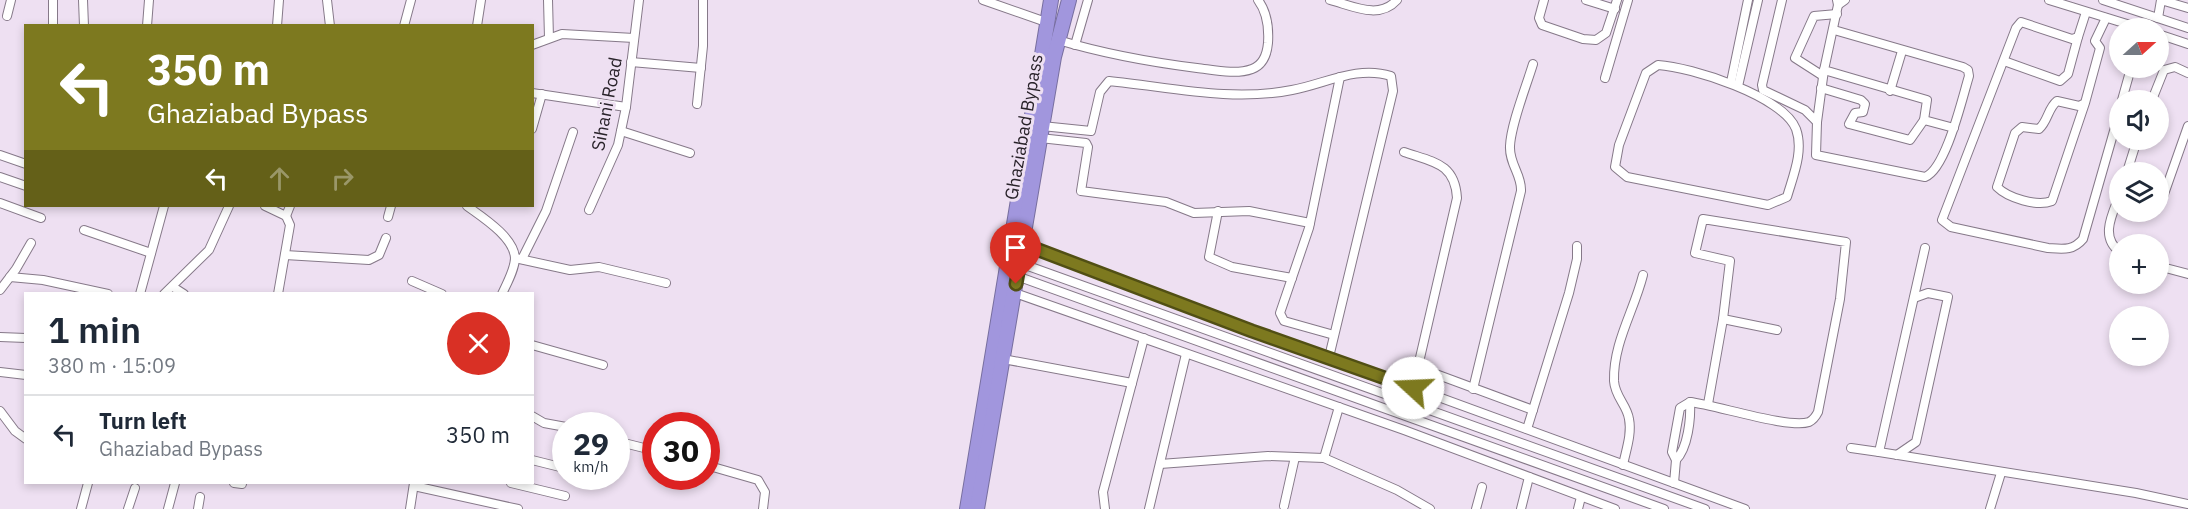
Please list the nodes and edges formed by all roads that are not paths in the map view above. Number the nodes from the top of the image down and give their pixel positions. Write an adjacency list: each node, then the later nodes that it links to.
1 (11, 0): 32 (street)
2 (52, 0): 38 (street)
3 (83, 0): 39 (street)
4 (149, 0): 40 (street)
5 (279, 0): 41 (street)
6 (327, 0): 42 (street)
7 (411, 0): 43 (street)
8 (481, 0): 44 (street)
9 (548, 0): 49 (street)
10 (639, 0): 50 (street, Sihani Road)
11 (704, 0): 61 (street)
12 (983, 0): 36 (street)
13 (1051, 0): 36 (highway, Ghaziabad Bypass)
14 (1069, 0): 53 (highway, Ghaziabad Bypass)
15 (1088, 0): 56 (street)
16 (1257, 0): 56 (street)
17 (1330, 0): 18 (street)
18 (1397, 0)
19 (1544, 0): 30 (street)
20 (1586, 0): 30 (street)
21 (1617, 0): 30 (street)
22 (1628, 0): 65 (street)
23 (1748, 0): 47 (street)
24 (1758, 0): 51 (street)
25 (1782, 0): 77 (street)
26 (2049, 0): 31 (street)
27 (2103, 0): 34 (street)
28 (1839, 5): 46 (street); 62 (street)
29 (2188, 8): 34 (street)
30 (1615, 9)
31 (2086, 12): 33 (street); 48 (street)
32 (7, 16)
33 (2106, 18): 35 (street); 72 (street)
34 (2158, 18)
35 (2109, 19)
36 (1046, 22): 117 (highway, Ghaziabad Bypass)
37 (2169, 22): 45 (street)
38 (53, 24)
39 (84, 24)
40 (147, 24)
41 (277, 24)
42 (330, 24)
43 (405, 24)
44 (477, 24)
45 (2188, 28)
46 (1834, 30): 57 (street); 62 (street)
47 (1742, 36): 51 (street); 66 (street)
48 (2078, 37): 58 (street); 58 (street)
49 (549, 38): 50 (street); 54 (street)
50 (634, 38): 59 (street, Sihani Road)
51 (1751, 38): 66 (street)
52 (2169, 38): 55 (street)
53 (1058, 40): 56 (street); 83 (highway, Ghaziabad Bypass)
54 (534, 44)
55 (2188, 44)
56 (1075, 45)
57 (1902, 51): 69 (street); 79 (street)
58 (2004, 61): 85 (street)
59 (632, 62): 61 (street); 74 (street, Sihani Road)
60 (1533, 64): 155 (street)
61 (701, 68): 73 (street)
62 (1824, 73): 67 (street); 69 (street)
63 (2188, 73): 68 (street)
64 (1340, 77): 81 (street); 106 (street); 139 (street)
65 (1605, 78)
66 (1735, 84): 66 (street)
67 (1821, 88): 75 (street); 77 (street)
68 (2156, 90)
69 (1890, 91): 75 (street)
70 (534, 93): 71 (street)
71 (542, 94): 74 (street); 76 (street)
72 (2085, 103): 72 (street)
73 (697, 104)
74 (626, 107): 80 (street, Sihani Road)
75 (1924, 120): 79 (street)
76 (534, 122)
77 (1817, 122): 79 (street)
78 (2188, 126): 91 (street)
79 (1954, 128)
80 (621, 130): 87 (street); 100 (street, Sihani Road)
81 (1090, 131): 83 (street); 84 (street)
82 (573, 132): 116 (street)
83 (1041, 132): 84 (street); 111 (highway, Ghaziabad Bypass)
84 (1087, 146): 101 (street)
85 (2109, 148)
86 (1404, 152): 154 (street)
87 (690, 153)
88 (0, 155): 89 (street)
89 (24, 163)
90 (0, 177): 92 (street)
91 (2169, 180)
92 (24, 185)
93 (0, 203): 104 (street)
94 (164, 207): 114 (street)
95 (229, 207): 125 (street)
96 (267, 207): 102 (street)
97 (290, 207): 102 (street)
98 (391, 207): 103 (street)
99 (468, 207): 116 (street)
100 (589, 210)
101 (1218, 211): 106 (street); 122 (street)
102 (286, 216): 115 (street)
103 (388, 217)
104 (41, 218)
105 (2111, 222): 109 (street)
106 (1310, 223): 122 (street)
107 (84, 230): 114 (street)
108 (386, 238): 115 (street)
109 (2109, 238)
110 (31, 243): 121 (street)
111 (1023, 244): 117 (highway, Ghaziabad Bypass); 138 (street)
112 (1577, 246): 160 (street)
113 (1925, 248): 135 (street)
114 (151, 253): 128 (street)
115 (285, 255): 131 (street)
116 (518, 258): 124 (street); 133 (street)
117 (1013, 268): 134 (highway, Ghaziabad Bypass); 143 (street); 146 (street); 202 (highway, Ghaziabad Bypass)
118 (2169, 269): 119 (street)
119 (2188, 274)
120 (1643, 275): 177 (street)
121 (10, 277): 126 (street); 127 (street)
122 (1292, 278): 139 (street)
123 (412, 280): 132 (street)
124 (666, 283)
125 (173, 287): 129 (street); 130 (street)
126 (0, 290)
127 (99, 292)
128 (141, 292)
129 (167, 292)
130 (181, 292)
131 (278, 292)
132 (438, 292)
133 (503, 292)
134 (1015, 293): 142 (street); 148 (highway, Ghaziabad Bypass)
135 (1914, 298): 169 (street); 171 (street)
136 (1723, 320): 137 (street); 157 (street); 157 (street)
137 (1777, 330)
138 (1252, 331): 143 (street); 147 (street)
139 (1334, 335): 147 (street)
140 (0, 337): 141 (street)
141 (24, 338)
142 (1144, 338): 145 (street); 153 (street)
143 (1248, 345): 163 (street)
144 (534, 346): 149 (street)
145 (1186, 354): 150 (street); 175 (street)
146 (1243, 357): 150 (street); 167 (street)
147 (1329, 357): 154 (street)
148 (1003, 359): 153 (street); 203 (highway, Ghaziabad Bypass)
149 (603, 365)
150 (1237, 371): 158 (street)
151 (0, 372): 152 (street)
152 (24, 375)
153 (1132, 383): 204 (street)
154 (1413, 388): 156 (street)
155 (1473, 389): 156 (street); 160 (street)
156 (1426, 393): 159 (street)
157 (1708, 404): 182 (street)
158 (1339, 406): 170 (street); 173 (street)
159 (1473, 409): 163 (street); 165 (street)
160 (1533, 410): 165 (street)
161 (0, 411): 166 (street)
162 (534, 417): 164 (street)
163 (1468, 422): 181 (street)
164 (552, 424)
165 (1527, 429): 177 (street)
166 (24, 438)
167 (1477, 440): 170 (street); 189 (street)
168 (1851, 448): 169 (street)
169 (1879, 452): 171 (street)
170 (1471, 454): 180 (street)
171 (1897, 455): 179 (street)
172 (1295, 457): 173 (street); 175 (street); 194 (street)
173 (1324, 458): 206 (street)
174 (534, 460): 176 (street)
175 (1160, 464): 205 (street)
176 (552, 465)
177 (1623, 465): 182 (street)
178 (720, 469): 201 (street)
179 (2001, 473): 193 (street); 214 (street)
180 (1529, 477): 192 (street); 208 (street)
181 (1619, 478): 189 (street); 212 (street)
182 (1674, 483): 213 (street)
183 (88, 484): 195 (street)
184 (175, 484): 197 (street)
185 (414, 484): 199 (street); 200 (street)
186 (515, 484): 190 (street)
187 (1482, 487): 207 (street)
188 (135, 488): 196 (street)
189 (1614, 490): 211 (street)
190 (565, 496)
191 (200, 497): 198 (street)
192 (1581, 497): 209 (street); 210 (street)
193 (2188, 504)
194 (1284, 506)
195 (81, 509)
196 (128, 509)
197 (168, 509)
198 (198, 509)
199 (410, 509)
200 (518, 509)
201 (763, 509)
202 (967, 509)
203 (978, 509)
204 (1105, 509)
205 (1149, 509)
206 (1430, 509)
207 (1476, 509)
208 (1521, 509)
209 (1578, 509)
210 (1615, 509)
211 (1664, 509)
212 (1705, 509)
213 (1745, 509)
214 (1990, 509)

